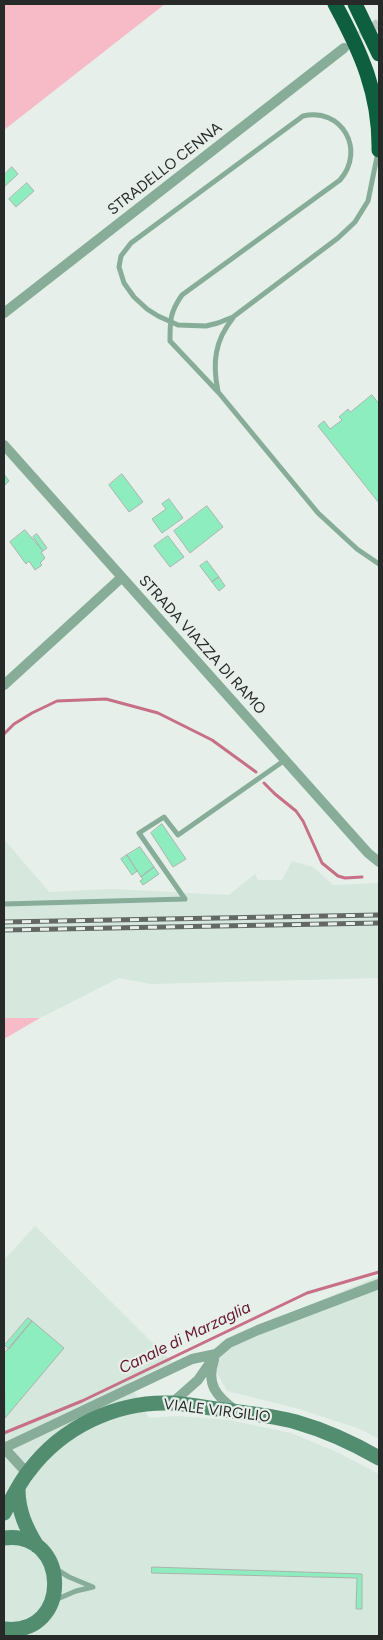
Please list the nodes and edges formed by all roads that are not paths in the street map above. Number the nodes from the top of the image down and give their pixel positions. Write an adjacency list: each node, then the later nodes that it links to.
1 (335, 4): 5 (highway)
2 (355, 4): 4 (highway)
3 (344, 48): 6 (street, STRADELLO CENNA)
4 (379, 54)
5 (379, 150): 7 (lane)
6 (4, 313)
7 (233, 317): 8 (lane); 9 (lane)
8 (170, 322): 8 (lane); 9 (lane)
9 (219, 393): 11 (lane)
10 (4, 445): 12 (street, STRADA VIAZZA DI RAMO)
11 (379, 564)
12 (121, 578): 13 (street); 14 (street, STRADA VIAZZA DI RAMO)
13 (4, 685)
14 (286, 760): 15 (street, STRADA VIAZZA DI RAMO); 16 (lane)
15 (379, 862)
16 (4, 904)
17 (379, 1284): 18 (street)
18 (216, 1354): 19 (street); 20 (street); 21 (street)
19 (172, 1403): 20 (street, VIALE VIRGILIO); 23 (street, VIALE VIRGILIO)
20 (238, 1412): 22 (street, VIALE VIRGILIO)
21 (4, 1448): 23 (street)
22 (379, 1458)
23 (27, 1473): 24 (street, VIALE VIRGILIO)
24 (18, 1489): 25 (street, VIALE VIRGILIO); 27 (street)
25 (4, 1513)
26 (4, 1538): 27 (street)
27 (38, 1547): 28 (street)
28 (52, 1567): 29 (street); 29 (lane)
29 (52, 1602): 31 (street)
30 (4, 1629): 31 (street)
31 (25, 1631)

